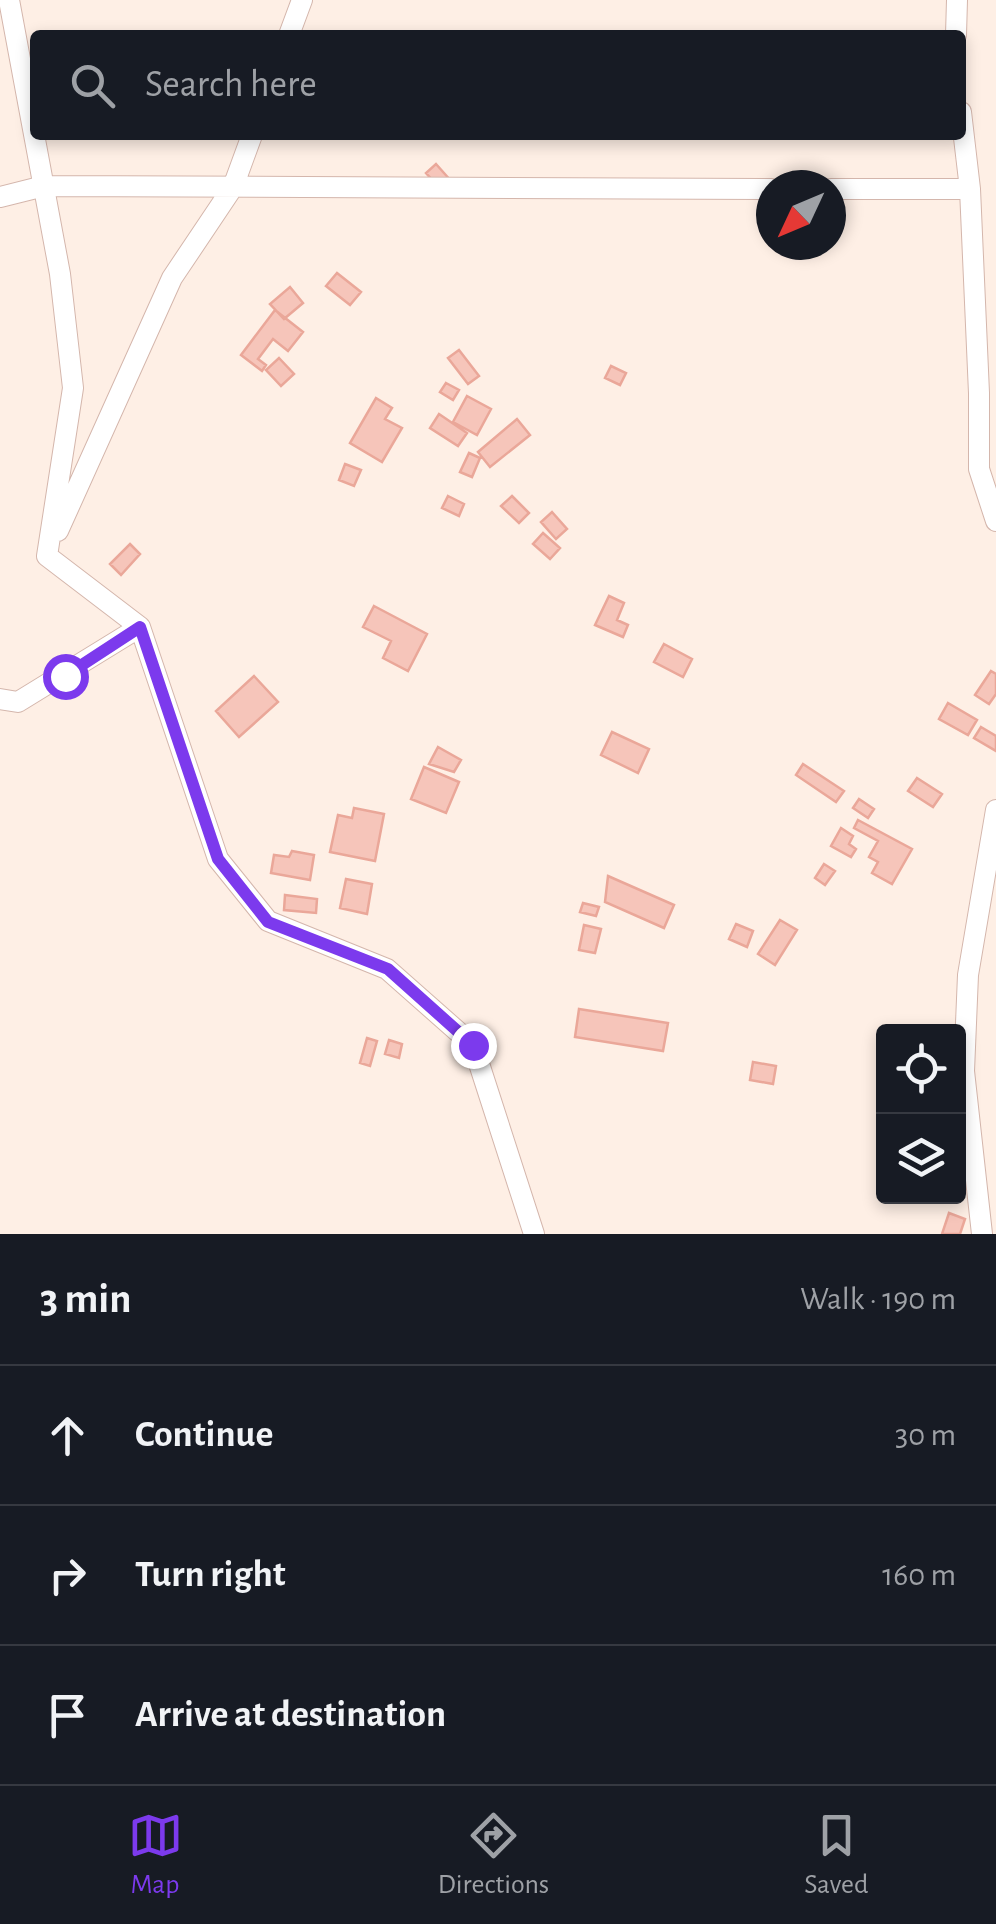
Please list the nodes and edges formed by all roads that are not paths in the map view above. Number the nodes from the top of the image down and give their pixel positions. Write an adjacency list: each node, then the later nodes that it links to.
1 (9, 0): 6 (street)
2 (302, 0): 4 (street)
3 (956, 0): 5 (street)
4 (291, 30)
5 (956, 30)
6 (30, 112)
7 (35, 140): 10 (street)
8 (250, 140): 11 (street)
9 (964, 140): 14 (street)
10 (44, 186): 11 (street); 15 (street); 17 (street)
11 (233, 187): 12 (street); 17 (street)
12 (756, 189)
13 (846, 189): 14 (street)
14 (970, 189): 16 (street)
15 (0, 197)
16 (996, 521)
17 (47, 556): 18 (street)
18 (140, 627): 20 (street); 22 (street)
19 (0, 680): 20 (street)
20 (9, 701)
21 (996, 810): 23 (street)
22 (534, 1234)
23 (982, 1234)

